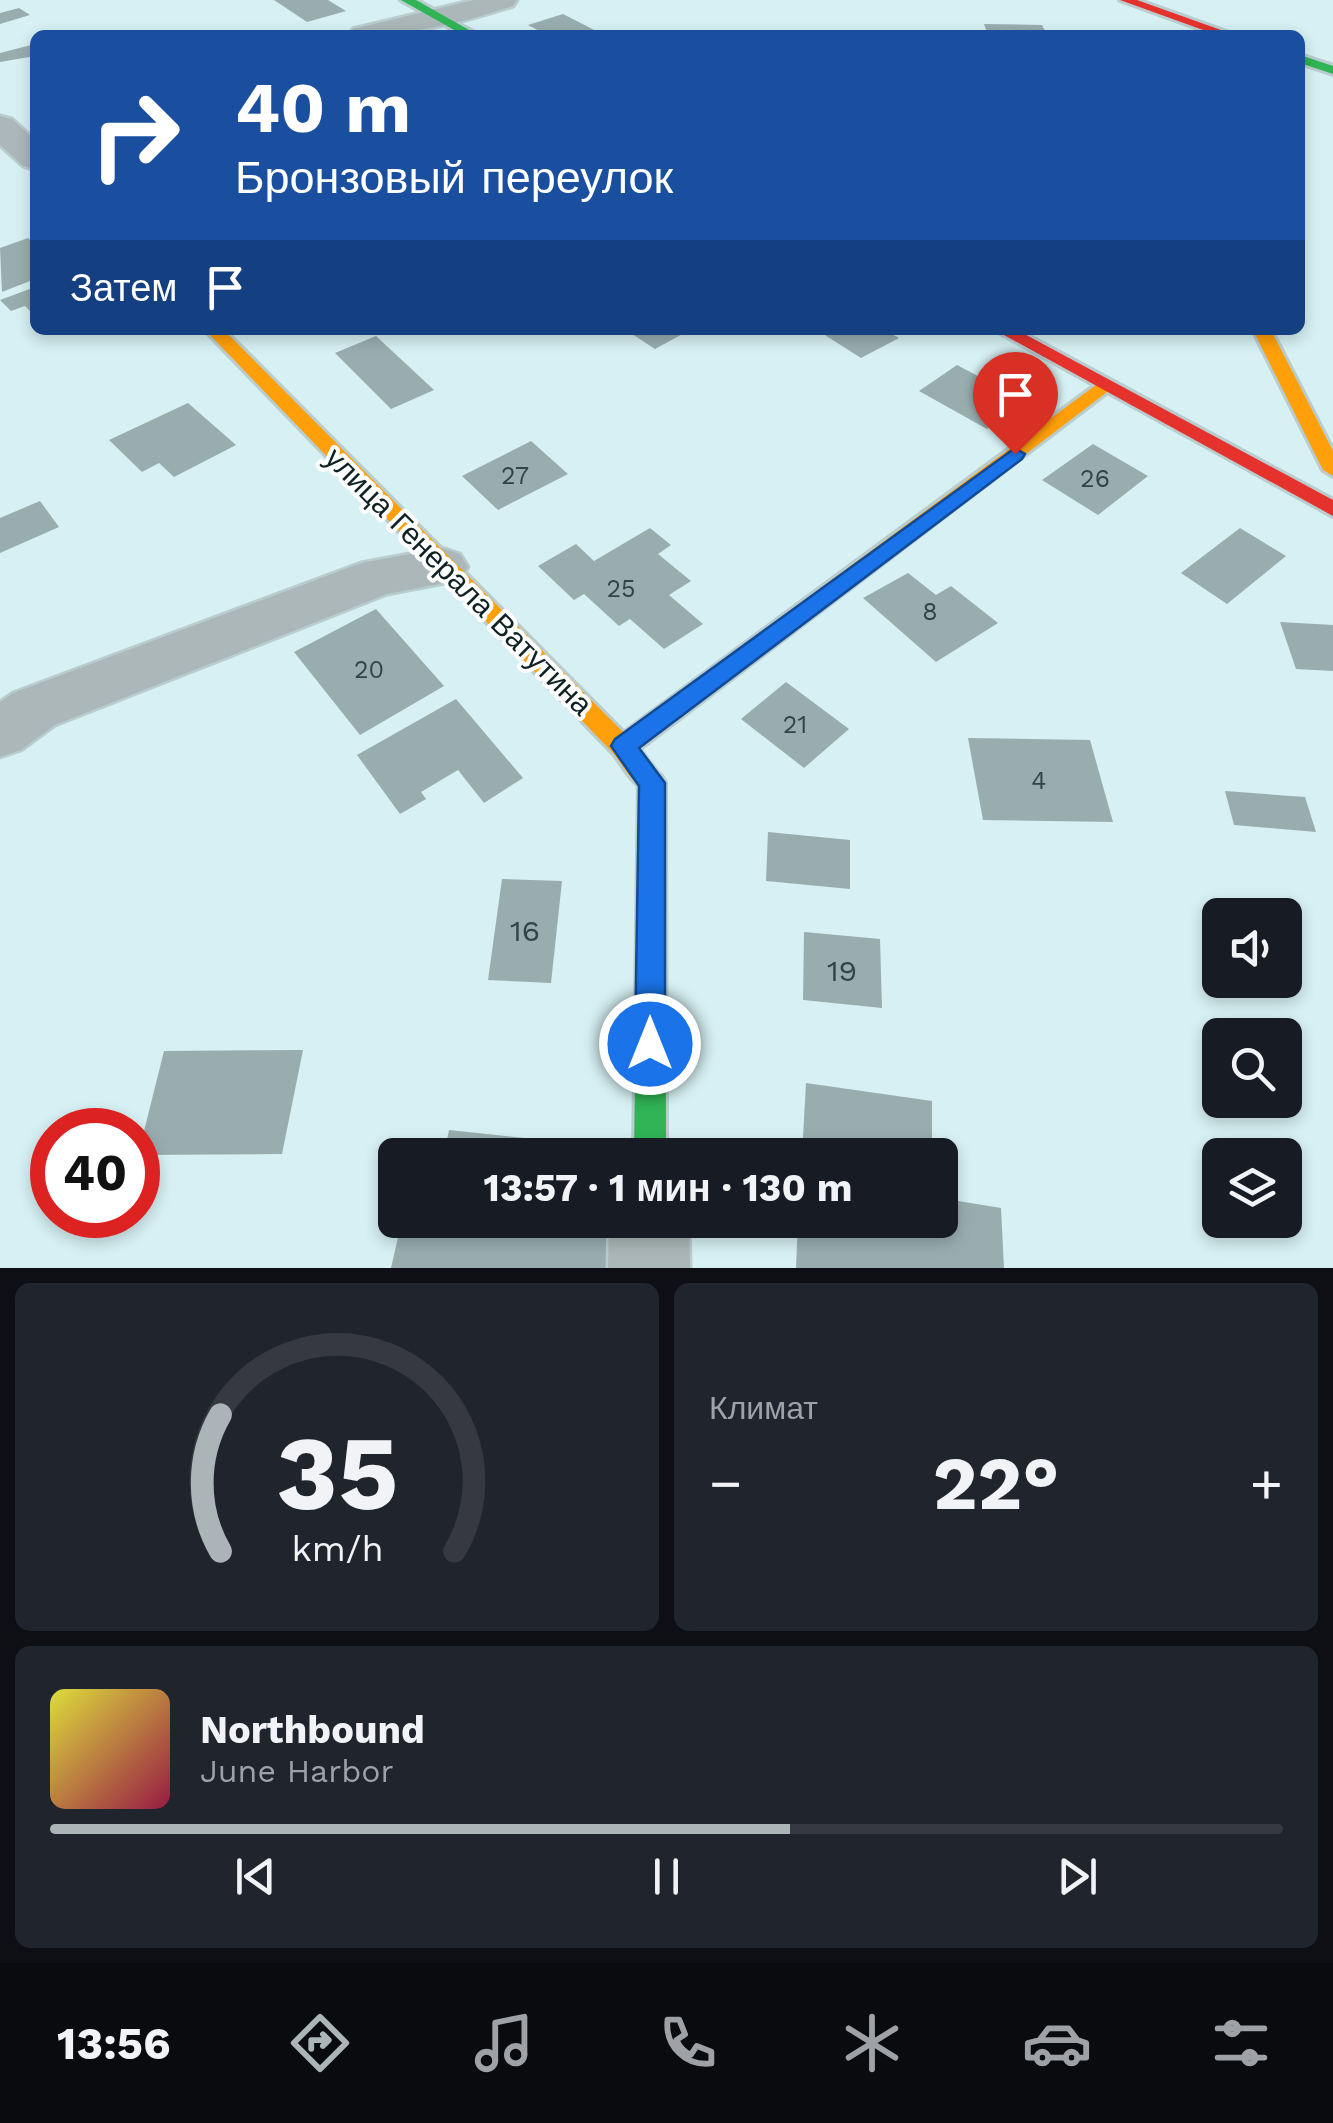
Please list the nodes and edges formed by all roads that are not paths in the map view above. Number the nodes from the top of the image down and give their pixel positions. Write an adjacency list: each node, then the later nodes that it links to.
1 (407, 0): 4 (street)
2 (502, 0): 4 (street)
3 (1126, 0): 7 (street)
4 (443, 19): 5 (street); 6 (street)
5 (389, 30)
6 (463, 30)
7 (1215, 30)
8 (1305, 61): 9 (street)
9 (1333, 70)
10 (219, 335): 16 (street, улица Генерала Ватутина)
11 (1013, 335): 13 (street)
12 (1265, 335): 14 (street)
13 (1106, 386): 15 (street); 18 (street)
14 (1333, 470)
15 (1333, 509)
16 (442, 567): 17 (street); 18 (street, улица Генерала Ватутина)
17 (0, 734)
18 (623, 746): 19 (street, улица Генерала Ватутина)
19 (650, 1138)
20 (649, 1238): 21 (street)
21 (649, 1268)

